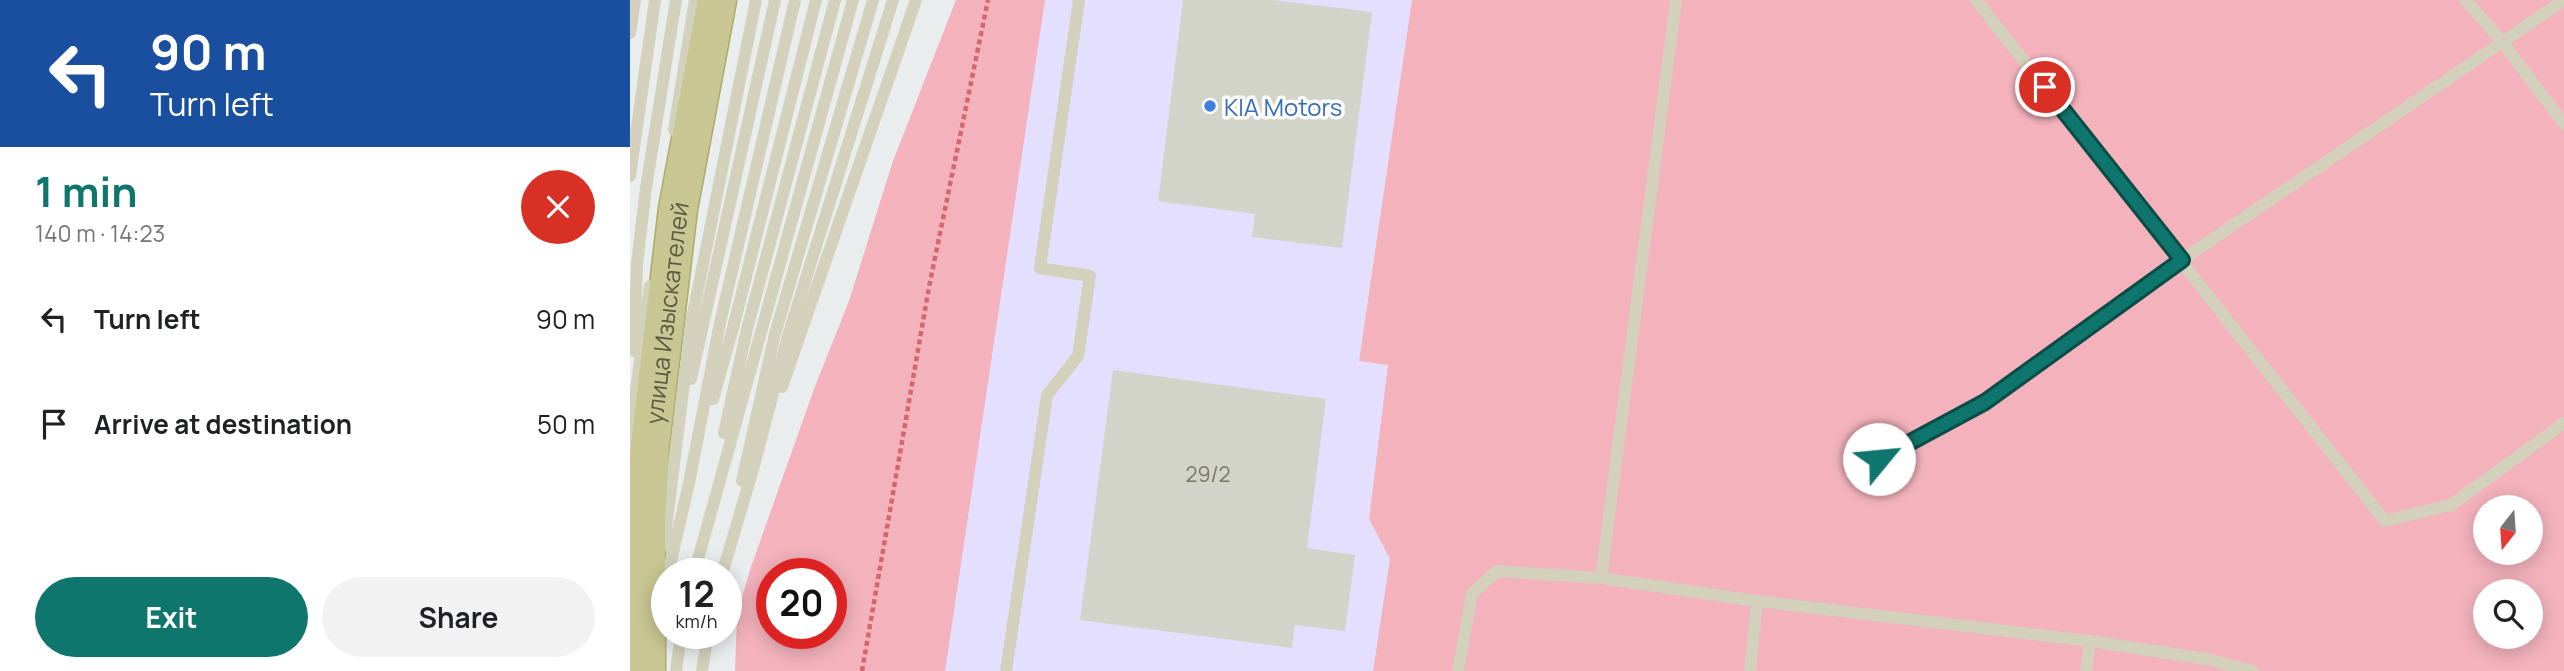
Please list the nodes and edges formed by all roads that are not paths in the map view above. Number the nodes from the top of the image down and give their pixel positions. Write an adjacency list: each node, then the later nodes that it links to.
1 (635, 0): 20 (lane)
2 (655, 0): 24 (lane)
3 (676, 0): 29 (lane)
4 (695, 0): 23 (lane)
5 (717, 0): 29 (highway, улица Изыскателей)
6 (756, 0): 29 (lane)
7 (775, 0): 29 (lane)
8 (795, 0): 32 (lane)
9 (816, 0): 32 (lane)
10 (835, 0): 34 (lane)
11 (853, 0): 35 (lane)
12 (873, 0): 36 (lane)
13 (893, 0): 31 (lane)
14 (916, 0): 31 (lane)
15 (1079, 0): 44 (lane)
16 (1676, 0): 38 (lane)
17 (1976, 0): 25 (lane)
18 (2466, 0): 21 (lane)
19 (2564, 1): 21 (lane)
20 (630, 33)
21 (2503, 43): 22 (lane); 25 (lane)
22 (2564, 124)
23 (671, 145)
24 (630, 176)
25 (2182, 260): 28 (lane); 30 (lane)
26 (685, 264): 29 (lane)
27 (651, 276): 29 (lane)
28 (2564, 423)
29 (646, 449): 42 (highway, улица Изыскателей)
30 (1879, 459)
31 (754, 466): 37 (lane)
32 (689, 483): 33 (lane)
33 (671, 558)
34 (697, 558)
35 (698, 558)
36 (725, 558)
37 (726, 558)
38 (1601, 578): 39 (lane); 45 (lane)
39 (1757, 601): 40 (lane); 46 (lane)
40 (2090, 641): 47 (lane); 48 (lane)
41 (706, 649): 43 (lane)
42 (655, 659)
43 (702, 671)
44 (1006, 671)
45 (1458, 671)
46 (1750, 671)
47 (2086, 671)
48 (2253, 671)

